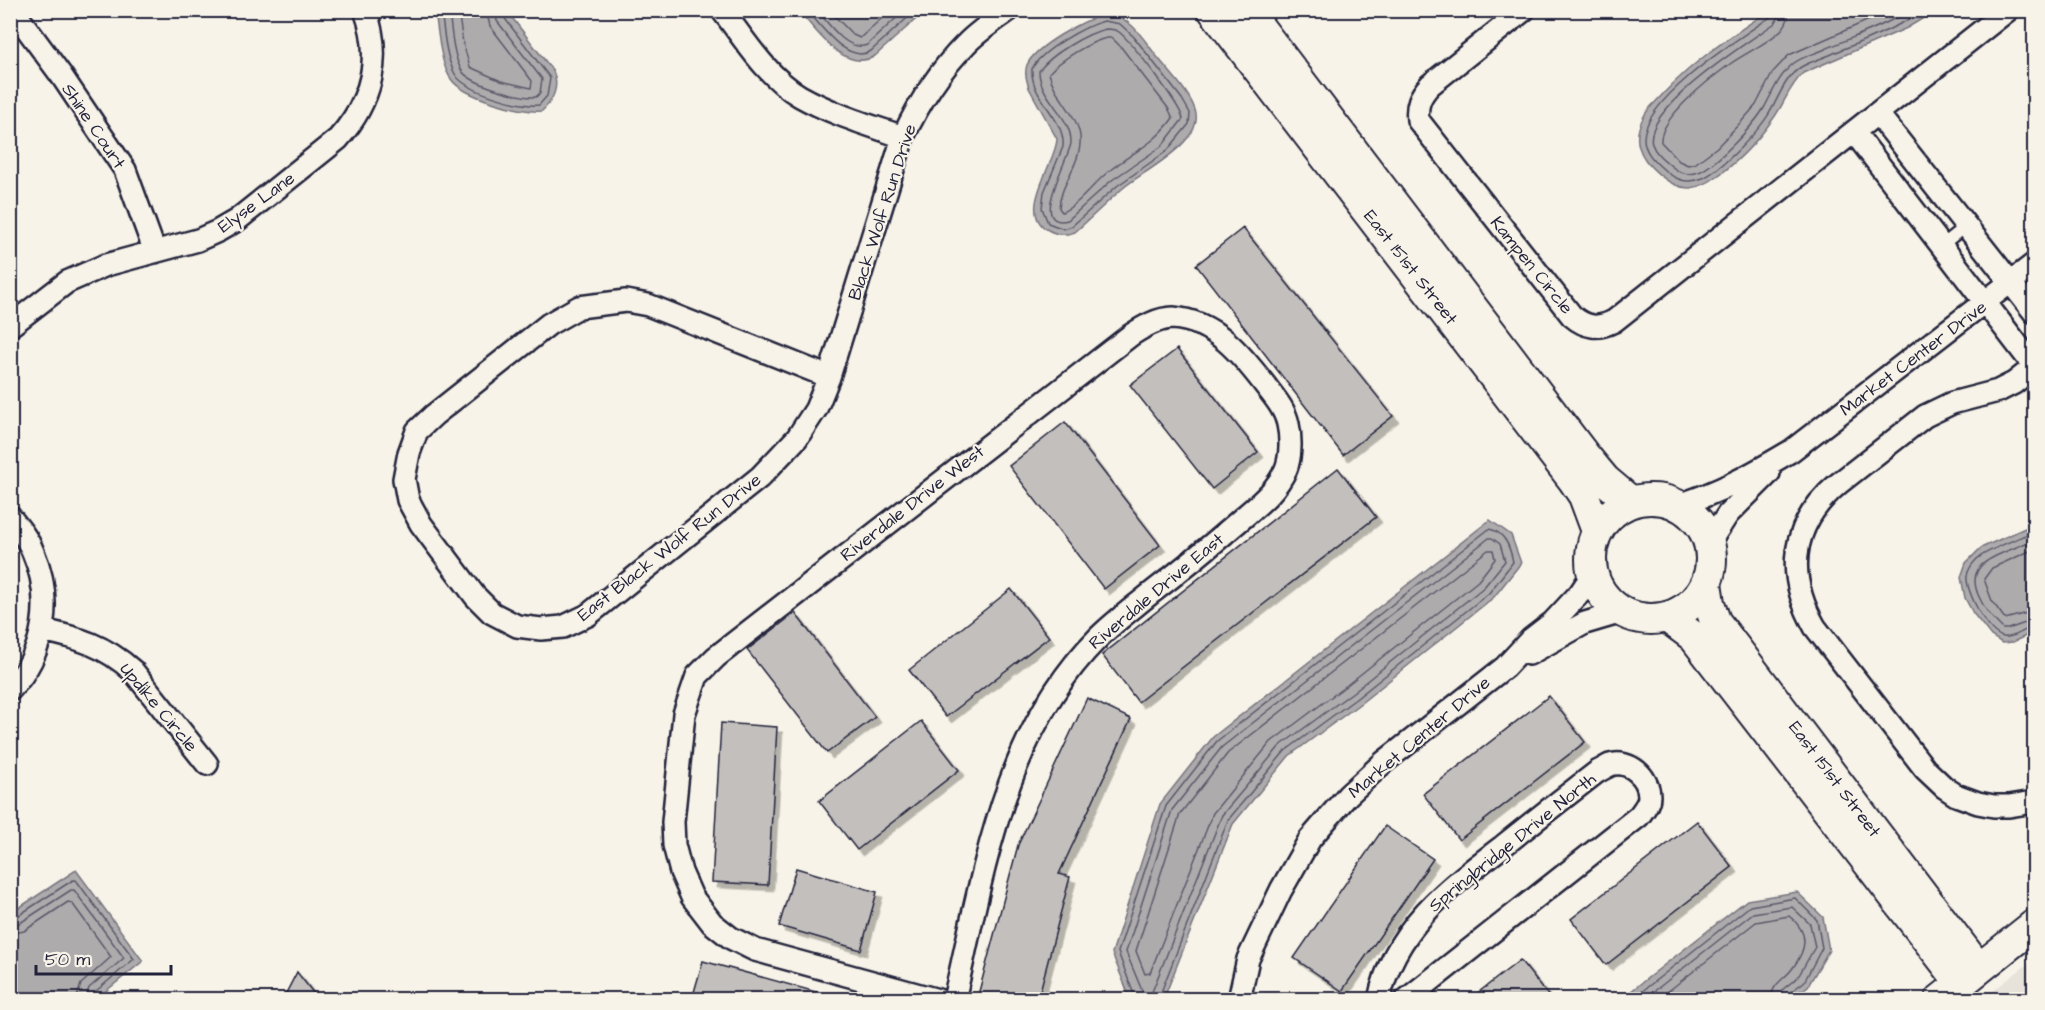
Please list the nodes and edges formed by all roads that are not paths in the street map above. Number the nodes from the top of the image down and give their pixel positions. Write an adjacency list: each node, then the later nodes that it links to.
1 (13, 10): 14 (street, Shine Court)
2 (365, 10): 14 (street, Elyse Lane)
3 (722, 10): 11 (street)
4 (1009, 10): 11 (street, Black Wolf Run Drive)
5 (1213, 10): 27 (street, East 151st Street)
6 (1246, 10): 24 (street, East 151st Street)
7 (1524, 10): 10 (street, Kampen Circle)
8 (2008, 10): 9 (street, Kampen Circle)
9 (1878, 114): 10 (street, Kampen Circle); 12 (street)
10 (1854, 132): 13 (street)
11 (903, 137): 22 (street, Black Wolf Run Drive)
12 (1966, 226): 13 (lane); 16 (street)
13 (1941, 246): 17 (street)
14 (155, 252): 19 (street, Elyse Lane)
15 (2034, 264): 16 (street, Market Center Drive)
16 (2011, 282): 17 (street, Market Center Drive); 18 (street)
17 (1986, 302): 21 (street); 23 (street, Market Center Drive)
18 (2034, 312)
19 (10, 326)
20 (1131, 335): 40 (street, Riverdale Drive West); 41 (street, Riverdale Drive East)
21 (2034, 367): 37 (street)
22 (829, 377): 22 (street, East Black Wolf Run Drive)
23 (1791, 451): 25 (street, Market Center Drive); 28 (street, Market Center Drive)
24 (1630, 501): 25 (street); 27 (street)
25 (1678, 505): 28 (street)
26 (10, 517): 33 (street)
27 (1597, 531): 29 (street)
28 (1709, 543): 30 (street)
29 (1592, 575): 31 (street); 34 (street, Market Center Drive)
30 (1706, 583): 32 (street); 39 (street, East 151st Street)
31 (1622, 612): 32 (street); 34 (street, Market Center Drive)
32 (1667, 617): 39 (street, East 151st Street)
33 (42, 630): 35 (street); 36 (street, Updike Circle)
34 (1504, 667): 42 (street, Market Center Drive)
35 (10, 690)
36 (207, 764)
37 (2034, 802)
38 (2034, 925): 39 (street)
39 (1960, 984)
40 (938, 999)
41 (954, 999)
42 (1239, 999)
43 (1379, 999): 44 (street, Springbridge Drive North)
44 (1406, 999)

